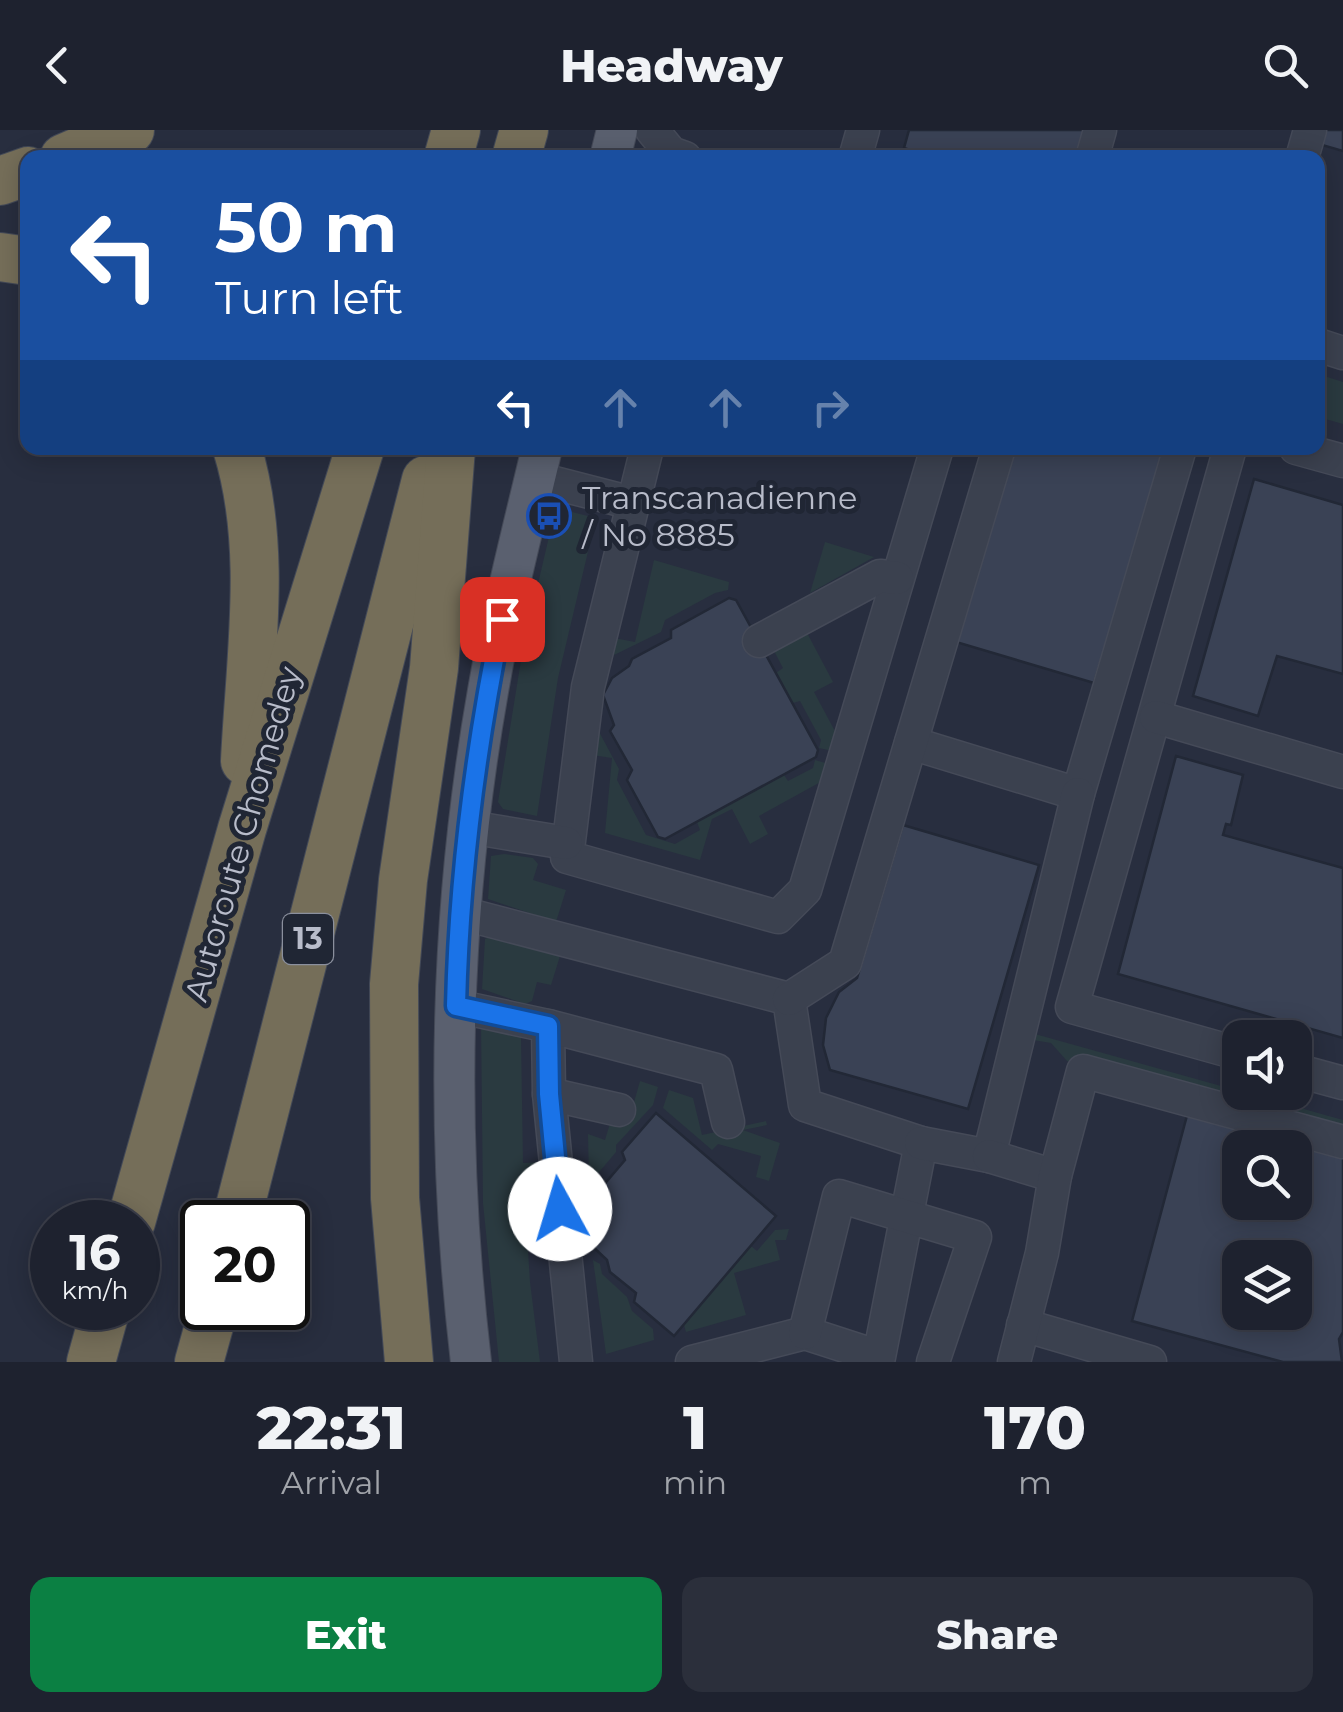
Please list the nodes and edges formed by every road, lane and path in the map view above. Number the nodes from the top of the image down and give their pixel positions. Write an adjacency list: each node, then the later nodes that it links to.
1 (130, 130): 2 (highway)
2 (83, 150)
3 (239, 455): 21 (highway)
4 (358, 455): 21 (highway, Autoroute Chomedey)
5 (434, 455): 38 (highway, 13)
6 (450, 455): 47 (highway)
7 (645, 455): 13 (street)
8 (936, 455): 14 (street)
9 (997, 455): 17 (street)
10 (1178, 455): 19 (street)
11 (1228, 455): 16 (street)
12 (538, 463): 13 (street); 20 (main road)
13 (632, 503): 22 (street)
14 (898, 578): 15 (street); 22 (street)
15 (759, 641)
16 (1156, 718): 18 (street); 27 (street)
17 (911, 744): 19 (street); 24 (street)
18 (1343, 772)
19 (1078, 794): 35 (street)
20 (469, 827): 22 (street); 23 (main road)
21 (242, 829): 37 (highway, Autoroute Chomedey)
22 (566, 843)
23 (461, 914): 24 (street); 25 (main road)
24 (789, 999): 34 (street)
25 (456, 1006): 26 (street); 48 (main road)
26 (548, 1026): 30 (street); 32 (street)
27 (1222, 1049)
28 (1312, 1075): 29 (street)
29 (1343, 1083)
30 (549, 1094): 31 (street); 49 (street)
31 (619, 1110)
32 (728, 1122)
33 (1343, 1142): 36 (street)
34 (921, 1143): 35 (street); 39 (street)
35 (989, 1156): 36 (street)
36 (1055, 1176): 40 (street)
37 (136, 1200)
38 (242, 1200)
39 (906, 1216): 43 (street); 44 (street); 51 (street)
40 (1023, 1325): 52 (street); 53 (street)
41 (100, 1330): 45 (highway)
42 (208, 1330): 46 (highway)
43 (805, 1332): 44 (street); 50 (street)
44 (888, 1360)
45 (91, 1362)
46 (200, 1362)
47 (410, 1362)
48 (471, 1362)
49 (576, 1362)
50 (692, 1362)
51 (934, 1362)
52 (1014, 1362)
53 (1150, 1362)

